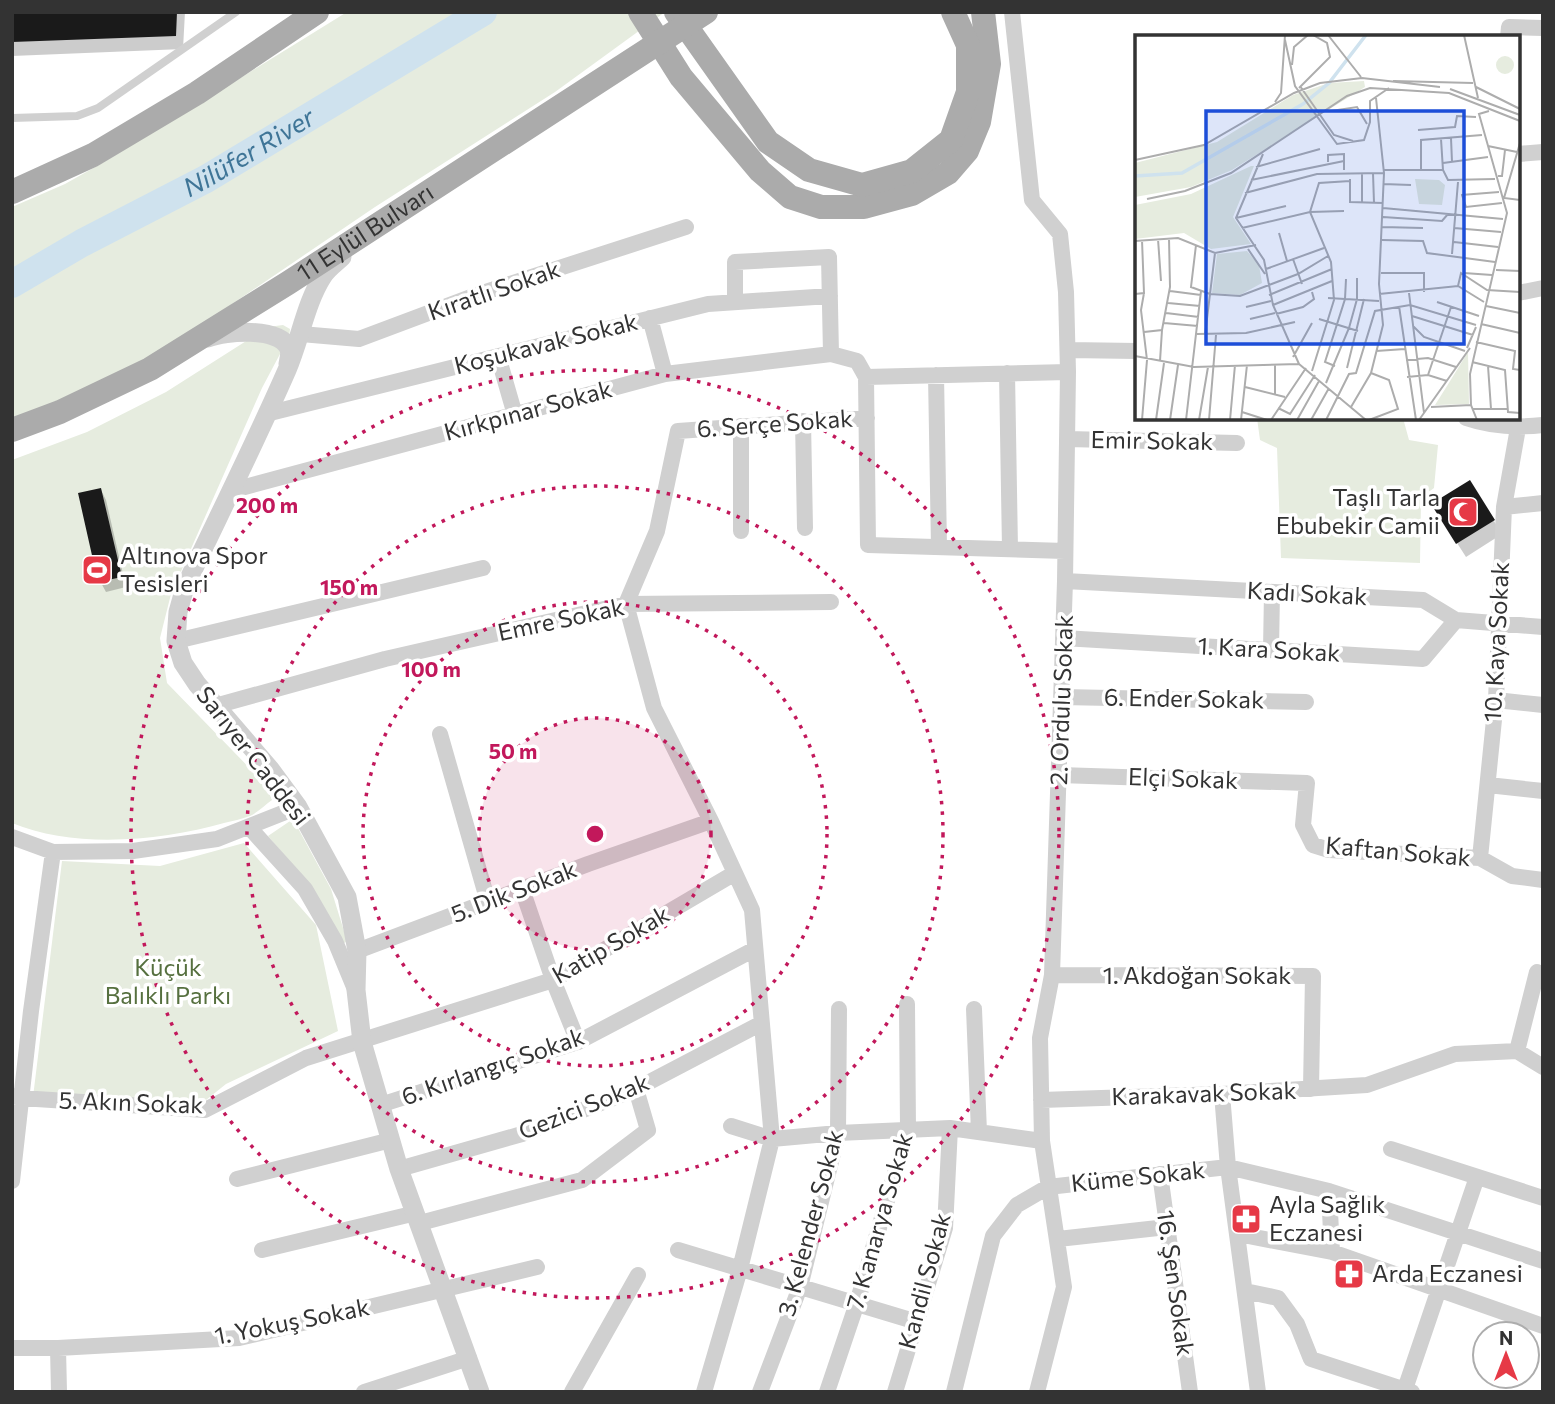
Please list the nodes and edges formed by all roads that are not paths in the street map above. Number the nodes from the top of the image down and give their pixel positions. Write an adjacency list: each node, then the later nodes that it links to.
1 (236, 12): 10 (lane)
2 (317, 12): 13 (main road)
3 (640, 12): 5 (main road)
4 (953, 12): 7 (main road)
5 (983, 12)
6 (1012, 12): 22 (street, 2. Ordulu Sokak)
7 (698, 13): 15 (main road, 11 Eylül Bulvarı)
8 (1508, 25): 9 (street)
9 (1543, 28)
10 (12, 118)
11 (1543, 152): 12 (street)
12 (1520, 154)
13 (12, 192)
14 (685, 227): 21 (street, Kıratlı Sokak)
15 (371, 229): 21 (street, Sarıyer Caddesi); 26 (main road, 11 Eylül Bulvarı)
16 (1543, 288): 17 (street)
17 (1520, 293)
18 (830, 296): 19 (street, Koşukavak Sokak); 19 (street); 24 (street)
19 (735, 302): 20 (street, Koşukavak Sokak)
20 (650, 318): 25 (street, Koşukavak Sokak); 30 (street)
21 (301, 334): 27 (street, Sarıyer Caddesi)
22 (1068, 350): 23 (street); 28 (street, 2. Ordulu Sokak)
23 (1135, 351)
24 (831, 354): 30 (street, Kırkpınar Sokak); 32 (street)
25 (498, 356): 33 (street, Koşukavak Sokak); 34 (street)
26 (155, 366): 27 (street); 41 (main road, 11 Eylül Bulvarı)
27 (288, 369): 33 (street, Sarıyer Caddesi)
28 (1068, 372): 29 (street); 42 (street, 2. Ordulu Sokak)
29 (1007, 373): 31 (street); 50 (street)
30 (665, 374): 34 (street, Kırkpınar Sokak)
31 (936, 375): 32 (street); 49 (street)
32 (866, 377): 35 (street)
33 (266, 414): 44 (street, Sarıyer Caddesi)
34 (515, 415): 44 (street, Kırkpınar Sokak)
35 (867, 418): 37 (street, 6. Serçe Sokak); 49 (street)
36 (1472, 420): 40 (street)
37 (803, 421): 39 (street, 6. Serçe Sokak); 47 (street)
38 (1543, 425): 40 (street)
39 (741, 426): 48 (street); 56 (street, 6. Serçe Sokak)
40 (1518, 428): 46 (street, 10. Kaya Sokak)
41 (12, 430)
42 (1067, 439): 43 (street, Emir Sokak); 51 (street, 2. Ordulu Sokak)
43 (1237, 443)
44 (230, 491): 61 (street, Sarıyer Caddesi)
45 (1543, 503): 46 (street)
46 (1504, 507): 58 (street, 10. Kaya Sokak)
47 (805, 528)
48 (741, 531)
49 (939, 547): 50 (street)
50 (1010, 549): 51 (street)
51 (1065, 551): 53 (street, 2. Ordulu Sokak)
52 (483, 568): 61 (street)
53 (1065, 581): 54 (street, Kadı Sokak); 60 (street, 2. Ordulu Sokak)
54 (1272, 592): 57 (street, Kadı Sokak); 62 (street)
55 (831, 602): 56 (street, Emre Sokak)
56 (626, 604): 67 (street, Emre Sokak); 74 (street)
57 (1456, 620): 58 (street, Kadı Sokak); 62 (street, 1. Kara Sokak)
58 (1499, 624): 59 (street, Kadı Sokak); 64 (street, 10. Kaya Sokak)
59 (1543, 627)
60 (1063, 638): 62 (street, 1. Kara Sokak); 63 (street, 2. Ordulu Sokak)
61 (176, 641): 67 (street, Sarıyer Caddesi)
62 (1270, 650)
63 (1062, 697): 65 (street, 6. Ender Sokak); 69 (street, 2. Ordulu Sokak)
64 (1496, 700): 66 (street); 71 (street, 10. Kaya Sokak)
65 (1306, 702)
66 (1543, 705)
67 (215, 706): 73 (street, Sarıyer Caddesi)
68 (440, 734): 82 (street)
69 (1059, 775): 70 (street, Elçi Sokak); 86 (street, 2. Ordulu Sokak)
70 (1307, 783): 78 (street, Kaftan Sokak)
71 (1488, 785): 72 (street); 78 (street, 10. Kaya Sokak)
72 (1543, 791)
73 (298, 807): 75 (street); 84 (street, Sarıyer Caddesi)
74 (711, 821): 79 (street); 81 (street, 5. Dik Sokak)
75 (249, 827): 77 (street); 88 (street)
76 (12, 837): 77 (street)
77 (53, 852): 100 (street)
78 (1480, 858): 80 (street, Kaftan Sokak)
79 (735, 873): 83 (street); 87 (street, Katip Sokak)
80 (1543, 880)
81 (522, 889): 82 (street, 5. Dik Sokak); 87 (street)
82 (488, 902): 84 (street, 5. Dik Sokak)
83 (755, 949): 92 (street); 94 (street, 6. Kırlangıç Sokak)
84 (357, 951): 88 (street, Sarıyer Caddesi)
85 (1541, 974): 95 (street)
86 (1052, 975): 98 (street, 1. Akdoğan Sokak); 101 (street, 2. Ordulu Sokak)
87 (553, 980): 93 (street, Katip Sokak); 94 (street)
88 (356, 990): 93 (street, Sarıyer Caddesi)
89 (907, 1003): 105 (street, 7. Kanarya Sokak)
90 (839, 1009): 107 (street, 3. Kelender Sokak)
91 (974, 1009): 106 (street)
92 (760, 1024): 97 (street, Gezici Sokak); 108 (street)
93 (362, 1042): 100 (street, 5. Akın Sokak); 102 (street, Sarıyer Caddesi)
94 (578, 1042): 102 (street, 6. Kırlangıç Sokak)
95 (1517, 1051): 96 (street); 98 (street, Karakavak Sokak)
96 (1543, 1067)
97 (636, 1089): 113 (street, Gezici Sokak); 121 (street)
98 (1311, 1089): 99 (street, Karakavak Sokak)
99 (1222, 1094): 101 (street, Karakavak Sokak); 112 (street)
100 (17, 1097): 117 (street)
101 (1041, 1100): 110 (street, 2. Ordulu Sokak)
102 (380, 1105): 109 (street, Sarıyer Caddesi)
103 (731, 1126): 108 (street)
104 (950, 1128): 105 (street); 106 (street); 138 (street, Kandil Sokak)
105 (908, 1129): 107 (street); 137 (street, 7. Kanarya Sokak)
106 (979, 1132): 110 (street)
107 (838, 1133): 108 (street); 133 (street, 3. Kelender Sokak)
108 (772, 1139): 131 (street)
109 (390, 1140): 113 (street, Sarıyer Caddesi); 116 (street)
110 (1042, 1141): 118 (street, 2. Ordulu Sokak)
111 (1391, 1149): 115 (street)
112 (1228, 1167): 114 (street, Küme Sokak); 119 (street, Küme Sokak); 124 (street)
113 (399, 1168): 121 (street, Sarıyer Caddesi)
114 (1160, 1174): 118 (street, Küme Sokak); 122 (street, 16. Şen Sokak)
115 (1477, 1177): 120 (street); 123 (street)
116 (237, 1179)
117 (12, 1181)
118 (1048, 1187): 125 (street, 2. Ordulu Sokak); 152 (street)
119 (1329, 1191): 123 (street, Küme Sokak); 128 (street)
120 (1543, 1198)
121 (418, 1218): 126 (street); 135 (street, Sarıyer Caddesi)
122 (1167, 1227): 125 (street); 154 (street, 16. Şen Sokak)
123 (1458, 1232): 129 (street, Küme Sokak); 134 (street)
124 (1238, 1234): 128 (street); 136 (street)
125 (1058, 1239): 153 (street, 2. Ordulu Sokak)
126 (262, 1250)
127 (678, 1250): 131 (street)
128 (1332, 1252): 134 (street)
129 (1543, 1261)
130 (537, 1267): 135 (street, 1. Yokuş Sokak)
131 (740, 1269): 133 (street); 148 (street)
132 (638, 1275): 147 (street)
133 (800, 1287): 137 (street); 149 (street, 3. Kelender Sokak)
134 (1439, 1288): 139 (street); 143 (street)
135 (444, 1289): 141 (street, 1. Yokuş Sokak); 142 (street, Sarıyer Caddesi)
136 (1245, 1291): 143 (street); 155 (street)
137 (857, 1303): 138 (street); 150 (street, 7. Kanarya Sokak)
138 (917, 1322): 151 (street, Kandil Sokak)
139 (1543, 1326)
140 (12, 1348): 141 (street, 1. Yokuş Sokak)
141 (58, 1348): 144 (street)
142 (469, 1359): 145 (street); 146 (street, Sarıyer Caddesi)
143 (1407, 1391)
144 (59, 1392)
145 (364, 1392)
146 (480, 1392)
147 (572, 1392)
148 (704, 1392)
149 (760, 1392)
150 (827, 1392)
151 (895, 1392)
152 (954, 1392)
153 (1037, 1392)
154 (1190, 1392)
155 (1258, 1392)

